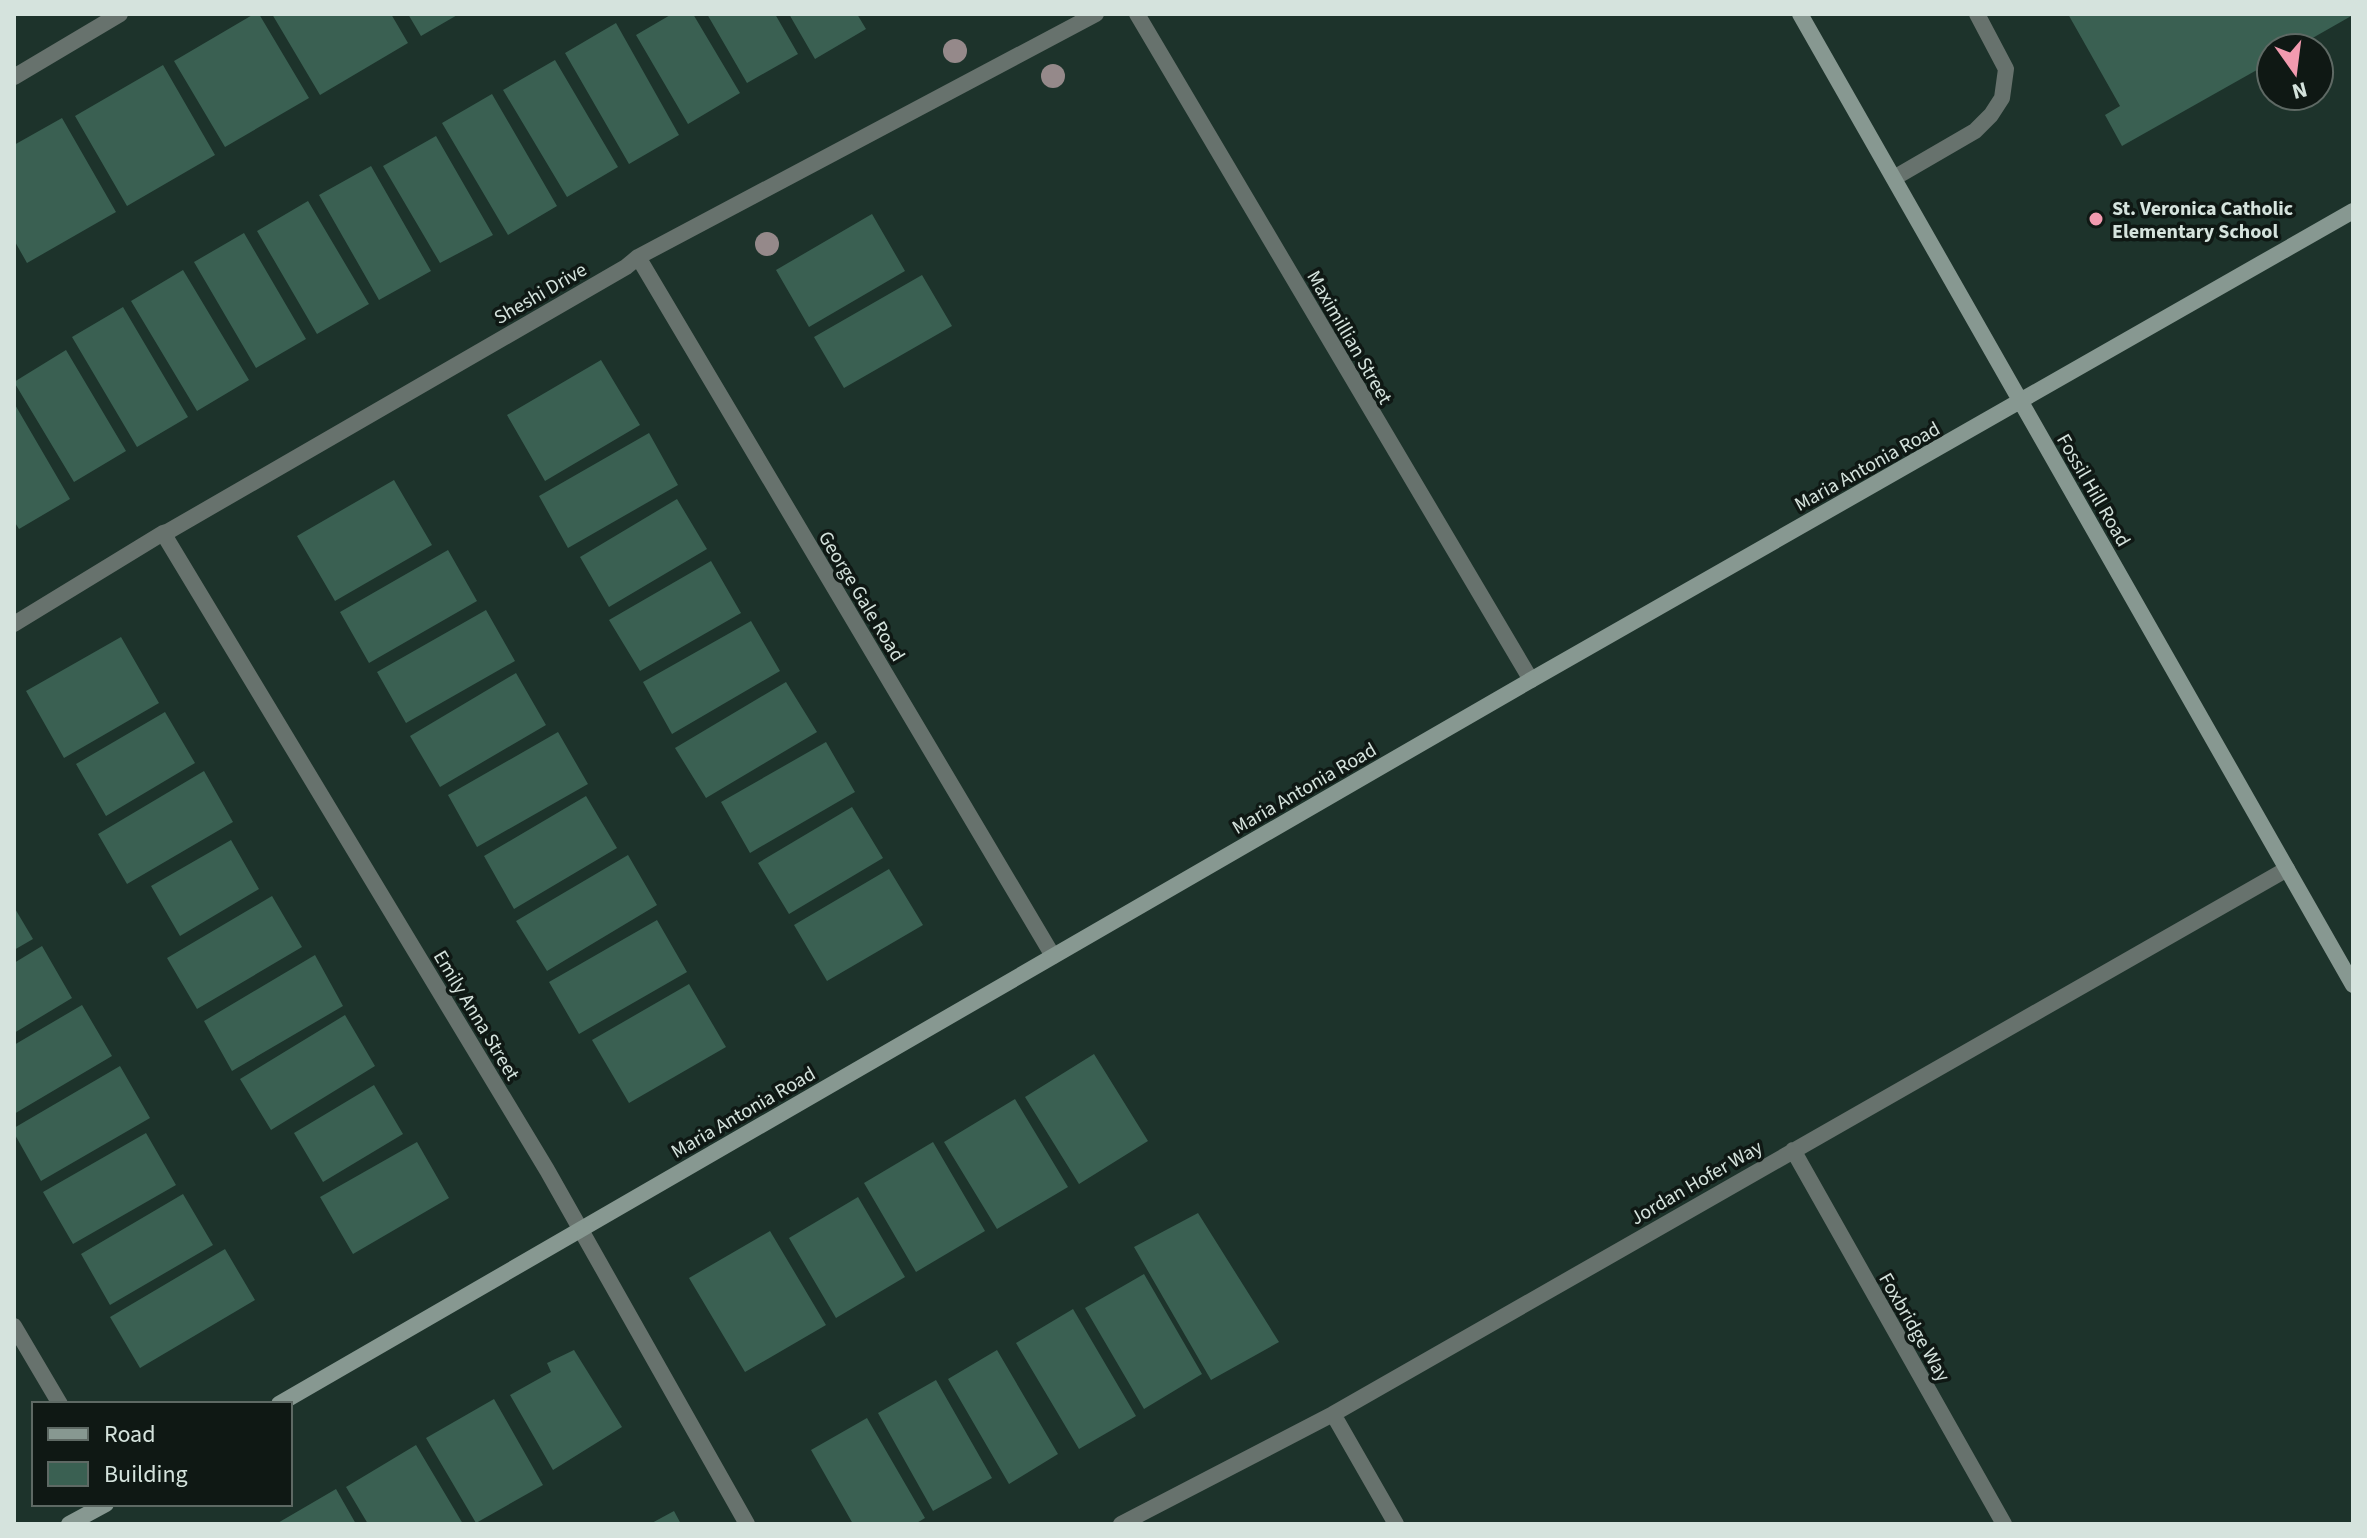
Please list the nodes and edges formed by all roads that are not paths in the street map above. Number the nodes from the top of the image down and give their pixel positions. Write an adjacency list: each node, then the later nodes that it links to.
1 (120, 14): 6 (street)
2 (1096, 14): 9 (street, Sheshi Drive)
3 (1137, 14): 13 (street, Maximillian Street)
4 (1800, 14): 7 (street, Fossil Hill Road)
5 (1977, 14): 7 (street)
6 (14, 77)
7 (1894, 178): 10 (street, Fossil Hill Road)
8 (2353, 211): 10 (street, Maria Antonia Road)
9 (638, 257): 11 (street, Sheshi Drive); 15 (street, George Gale Road)
10 (2020, 401): 13 (street, Maria Antonia Road); 14 (street, Fossil Hill Road)
11 (163, 533): 12 (street, Sheshi Drive); 18 (street, Emily Anna Street)
12 (14, 624)
13 (1531, 680): 15 (street, Maria Antonia Road)
14 (2287, 869): 16 (street, Fossil Hill Road); 17 (street, Jordan Hofer Way)
15 (1053, 956): 18 (street, Maria Antonia Road)
16 (2353, 985)
17 (1793, 1150): 22 (street, Jordan Hofer Way); 28 (street, Foxbridge Way)
18 (579, 1229): 21 (street, Maria Antonia Road); 25 (street, Emily Anna Street)
19 (14, 1326): 20 (street)
20 (59, 1402)
21 (282, 1402)
22 (1333, 1414): 26 (street, Jordan Hofer Way); 27 (street)
23 (102, 1506): 24 (street)
24 (69, 1524)
25 (747, 1524)
26 (1121, 1524)
27 (1396, 1524)
28 (2004, 1524)

